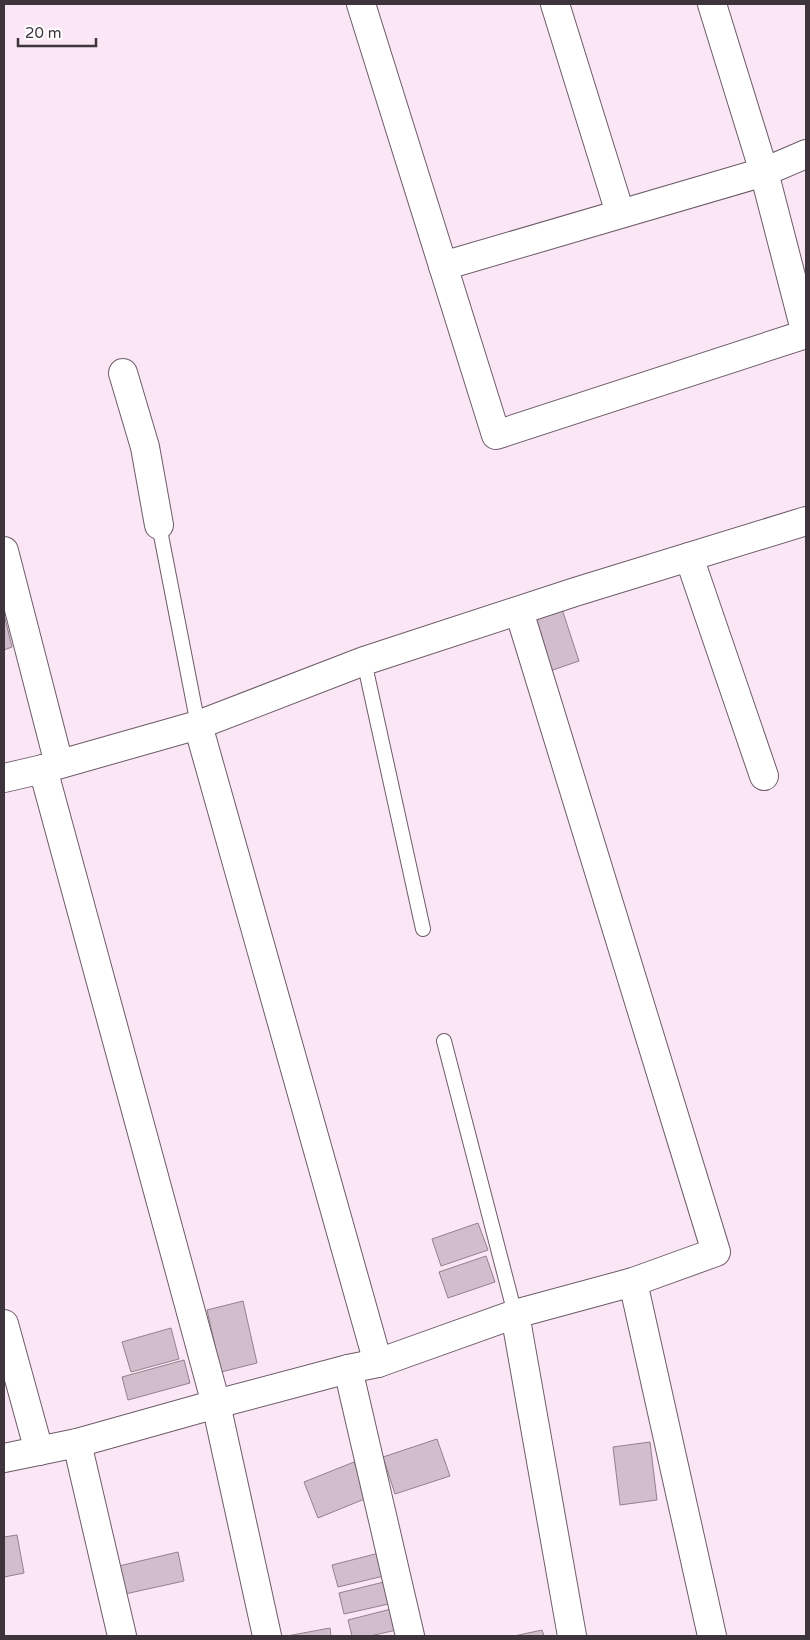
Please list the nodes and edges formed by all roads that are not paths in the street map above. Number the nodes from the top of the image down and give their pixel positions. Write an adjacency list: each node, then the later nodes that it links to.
1 (361, 4): 7 (street)
2 (555, 4): 6 (street)
3 (712, 4): 5 (street)
4 (806, 154): 5 (street)
5 (764, 172): 6 (street); 8 (street)
6 (620, 213): 7 (street)
7 (443, 266): 8 (street)
8 (806, 334)
9 (123, 373): 11 (street)
10 (806, 521): 13 (street)
11 (159, 525): 16 (lane)
12 (4, 551): 17 (street)
13 (689, 557): 14 (street); 18 (street)
14 (519, 611): 15 (street); 22 (street)
15 (364, 661): 16 (street); 20 (lane)
16 (198, 725): 17 (street); 25 (street)
17 (51, 767): 19 (street); 27 (street)
18 (764, 776)
19 (4, 778)
20 (423, 928)
21 (444, 1041): 23 (lane)
22 (633, 1282): 23 (street); 35 (street)
23 (515, 1314): 25 (street); 34 (street)
24 (4, 1324): 29 (street)
25 (378, 1364): 26 (street)
26 (348, 1369): 27 (street); 33 (street)
27 (216, 1404): 28 (street); 32 (street)
28 (77, 1443): 29 (street); 31 (street)
29 (39, 1451): 30 (street)
30 (4, 1458)
31 (122, 1636)
32 (267, 1636)
33 (410, 1636)
34 (572, 1636)
35 (712, 1636)

